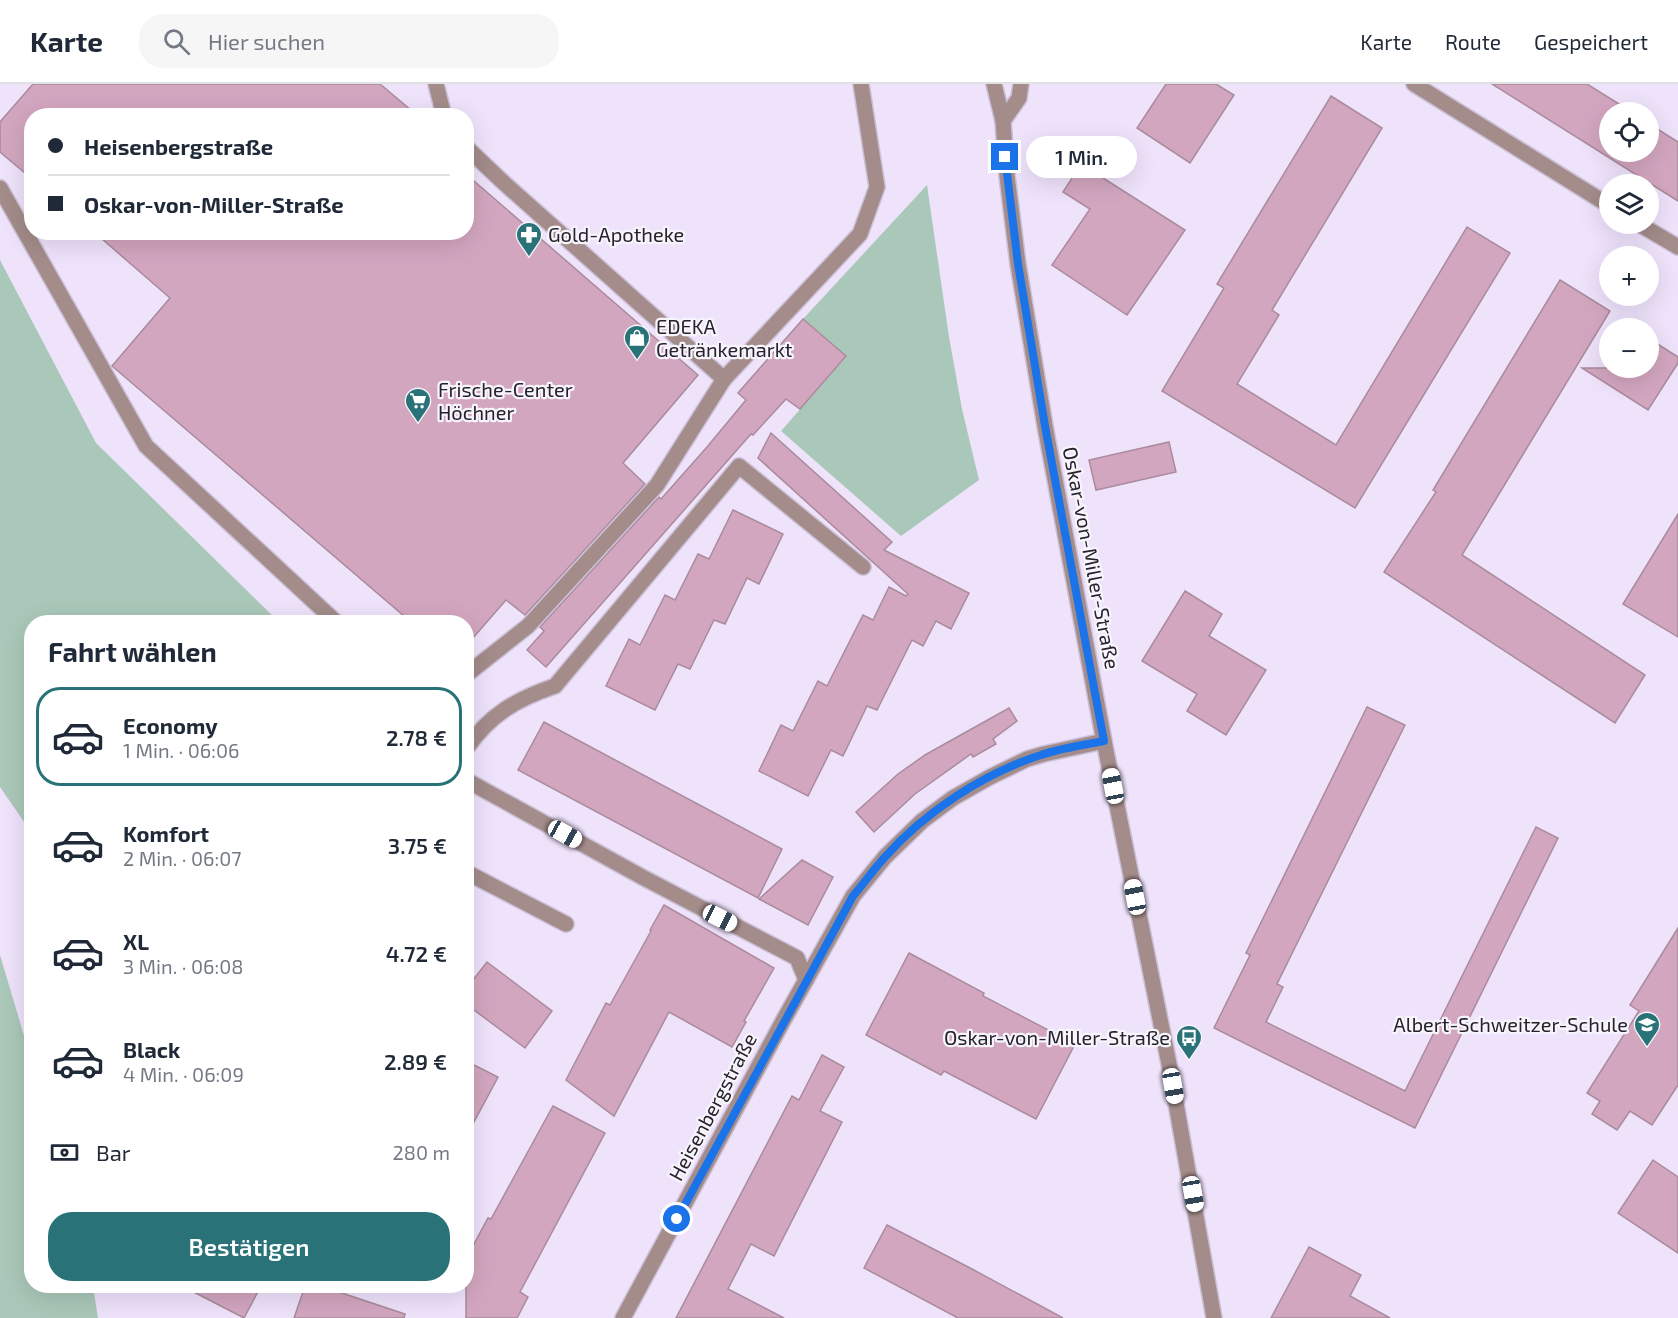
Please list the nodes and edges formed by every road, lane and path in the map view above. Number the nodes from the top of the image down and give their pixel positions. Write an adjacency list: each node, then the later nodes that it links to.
1 (436, 84): 6 (street)
2 (861, 84): 15 (street)
3 (994, 84): 7 (street, Oskar-von-Miller-Straße)
4 (1021, 84): 7 (street)
5 (1414, 84): 10 (street)
6 (442, 108)
7 (1003, 121): 20 (street, Oskar-von-Miller-Straße)
8 (474, 155): 15 (street)
9 (0, 188): 11 (street)
10 (1599, 199)
11 (24, 231)
12 (1656, 234): 14 (street)
13 (29, 240): 17 (street)
14 (1678, 247)
15 (724, 379): 18 (street)
16 (863, 567): 19 (street)
17 (328, 615)
18 (474, 669)
19 (474, 737)
20 (1104, 741): 24 (street, Heisenbergstraße); 26 (street, Oskar-von-Miller-Straße)
21 (474, 784): 24 (street)
22 (474, 876): 23 (street)
23 (566, 924)
24 (806, 980): 25 (street, Heisenbergstraße)
25 (623, 1318)
26 (1214, 1318)

